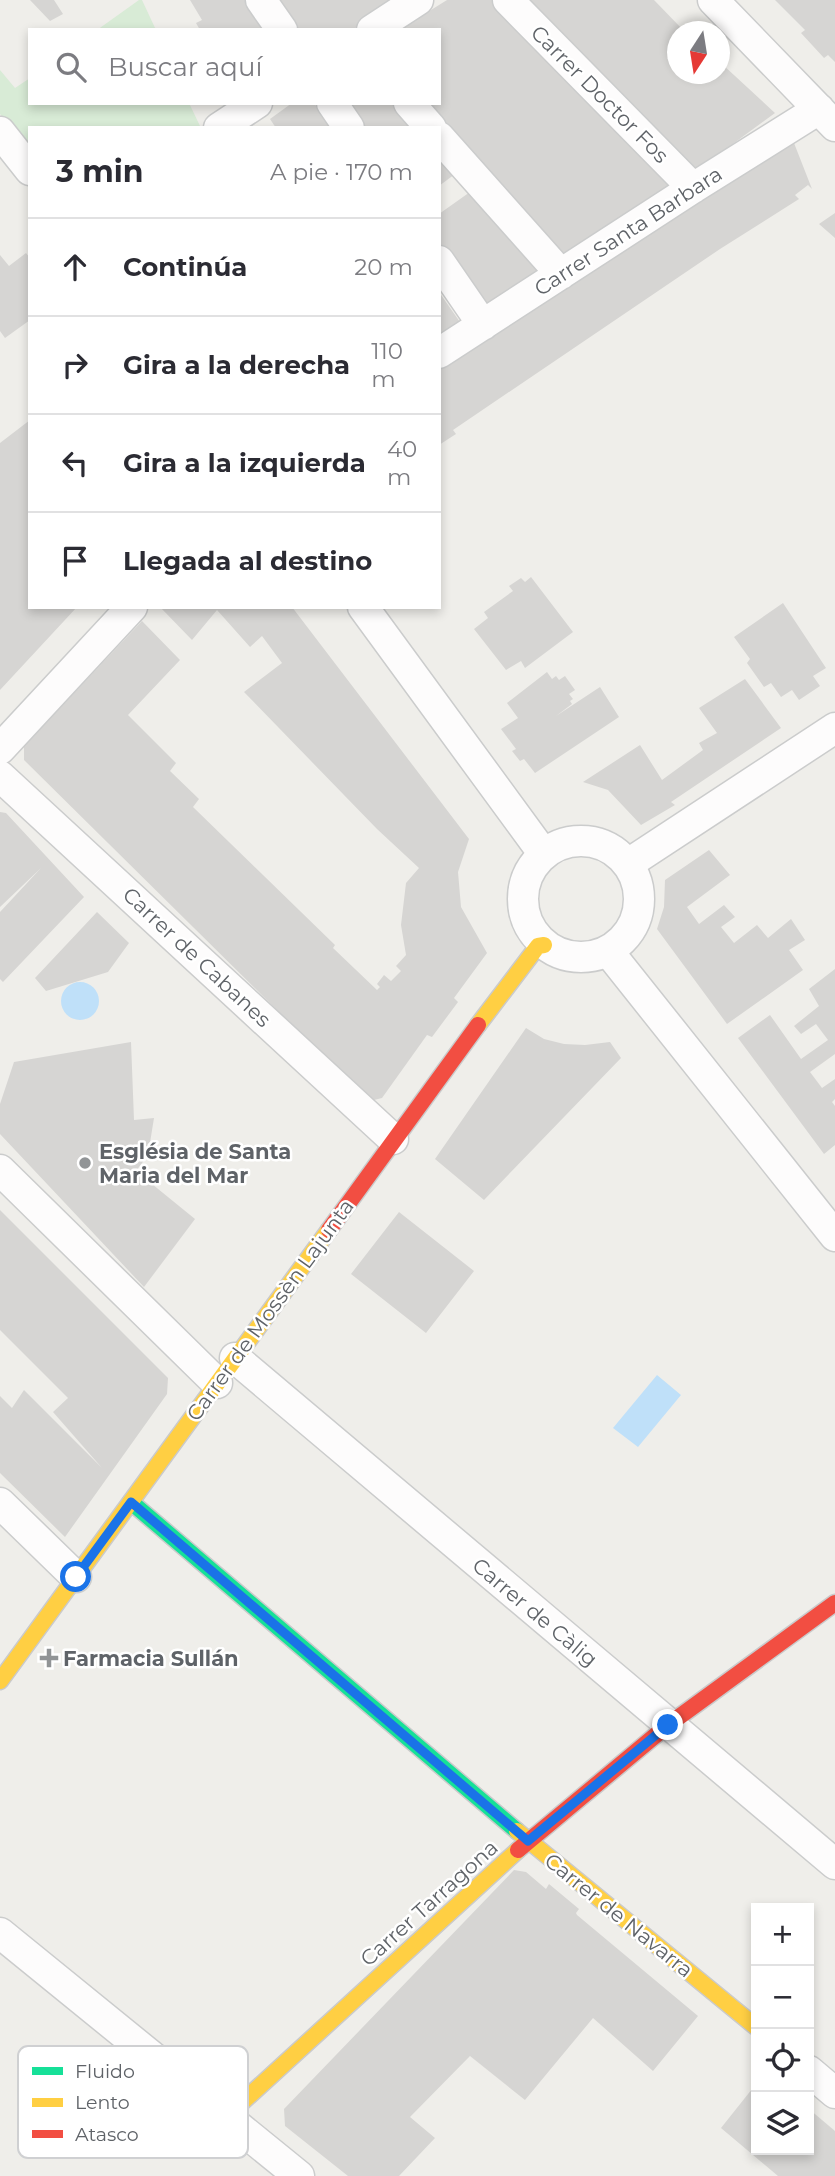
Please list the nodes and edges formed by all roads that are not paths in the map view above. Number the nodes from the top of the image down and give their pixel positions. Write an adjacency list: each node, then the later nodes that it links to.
1 (261, 0): 5 (street)
2 (418, 0): 6 (street)
3 (508, 0): 17 (street, Carrer Doctor Fos)
4 (713, 0): 10 (street)
5 (281, 28)
6 (375, 28)
7 (254, 105): 11 (street)
8 (333, 105): 12 (street)
9 (411, 105): 13 (street)
10 (827, 118): 17 (street, Carrer Santa Barbara)
11 (222, 126)
12 (348, 126)
13 (429, 126)
14 (0, 132): 16 (street)
15 (441, 139): 19 (street)
16 (28, 167)
17 (693, 188): 19 (street, Carrer Santa Barbara)
18 (441, 264): 20 (street)
19 (561, 274): 20 (street, Carrer Santa Barbara)
20 (482, 325): 21 (street, Carrer Santa Barbara)
21 (441, 353)
22 (130, 609): 25 (street)
23 (364, 609): 27 (street)
24 (835, 729): 28 (street)
25 (0, 749)
26 (0, 776): 31 (street, Carrer de Cabanes)
27 (543, 853): 28 (street); 29 (street)
28 (628, 864): 30 (street)
29 (544, 945): 30 (street); 31 (street, Carrer de Mossèn Lajunta)
30 (608, 951): 33 (street)
31 (393, 1139): 34 (street, Carrer de Mossèn Lajunta)
32 (0, 1170): 35 (street)
33 (835, 1236)
34 (235, 1358): 35 (street, Carrer de Mossèn Lajunta); 41 (street, Carrer de Càlig)
35 (217, 1383): 36 (street, Carrer de Mossèn Lajunta)
36 (131, 1502): 38 (street, Carrer de Mossèn Lajunta); 42 (street, Carrer de Navarra)
37 (0, 1503): 38 (street)
38 (76, 1577): 40 (street, Carrer de Mossèn Lajunta)
39 (835, 1603): 41 (street, Carrer Tarragona)
40 (0, 1681)
41 (668, 1725): 42 (street, Carrer Tarragona); 43 (street, Carrer de Càlig)
42 (528, 1841): 45 (street, Carrer de Navarra); 49 (street, Carrer Tarragona)
43 (835, 1864)
44 (0, 1933): 46 (street)
45 (751, 2023)
46 (140, 2046)
47 (814, 2075): 48 (street)
48 (835, 2093)
49 (248, 2097)
50 (248, 2134): 51 (street)
51 (299, 2176)

